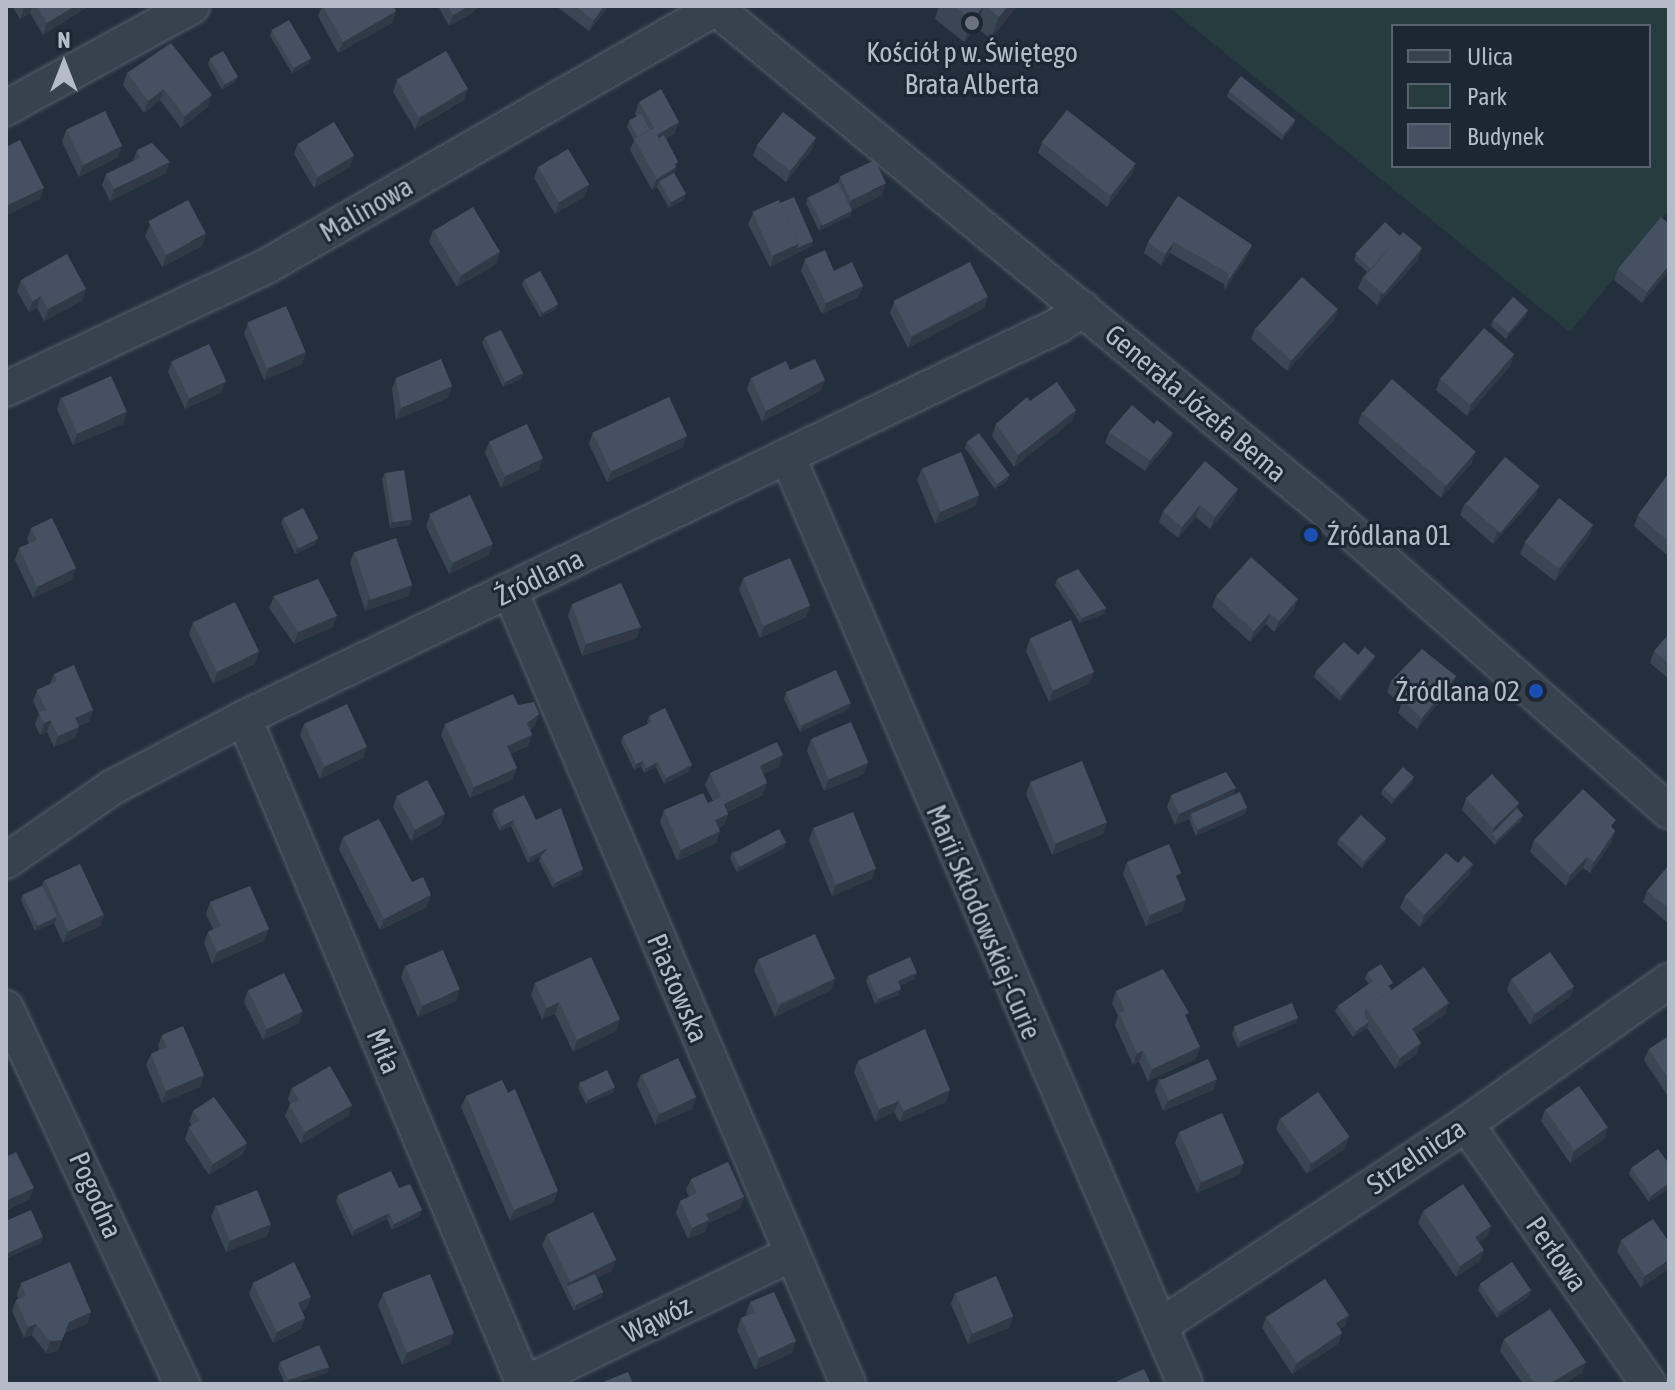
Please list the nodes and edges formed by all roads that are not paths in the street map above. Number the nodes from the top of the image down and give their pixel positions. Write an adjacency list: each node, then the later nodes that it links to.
1 (192, 6): 3 (street)
2 (714, 7): 4 (street, Generała Józefa Bema); 5 (street, Malinowa)
3 (6, 108)
4 (1083, 309): 6 (street, Źródlana); 9 (street, Generała Józefa Bema)
5 (6, 389)
6 (788, 457): 7 (street, Źródlana); 15 (street, Marii Skłodowskiej-Curie)
7 (510, 591): 8 (street, Źródlana); 14 (street, Piastowska)
8 (244, 718): 10 (street, Źródlana); 17 (street, Miła)
9 (1669, 811)
10 (6, 861)
11 (1669, 981): 13 (street, Strzelnicza)
12 (6, 1008): 16 (street, Pogodna)
13 (1466, 1124): 15 (street, Strzelnicza); 20 (street, Perłowa)
14 (790, 1255): 17 (street, Wąwóz); 18 (street, Piastowska)
15 (1160, 1326): 19 (street, Marii Skłodowskiej-Curie)
16 (182, 1384)
17 (524, 1384)
18 (848, 1384)
19 (1185, 1384)
20 (1649, 1384)

